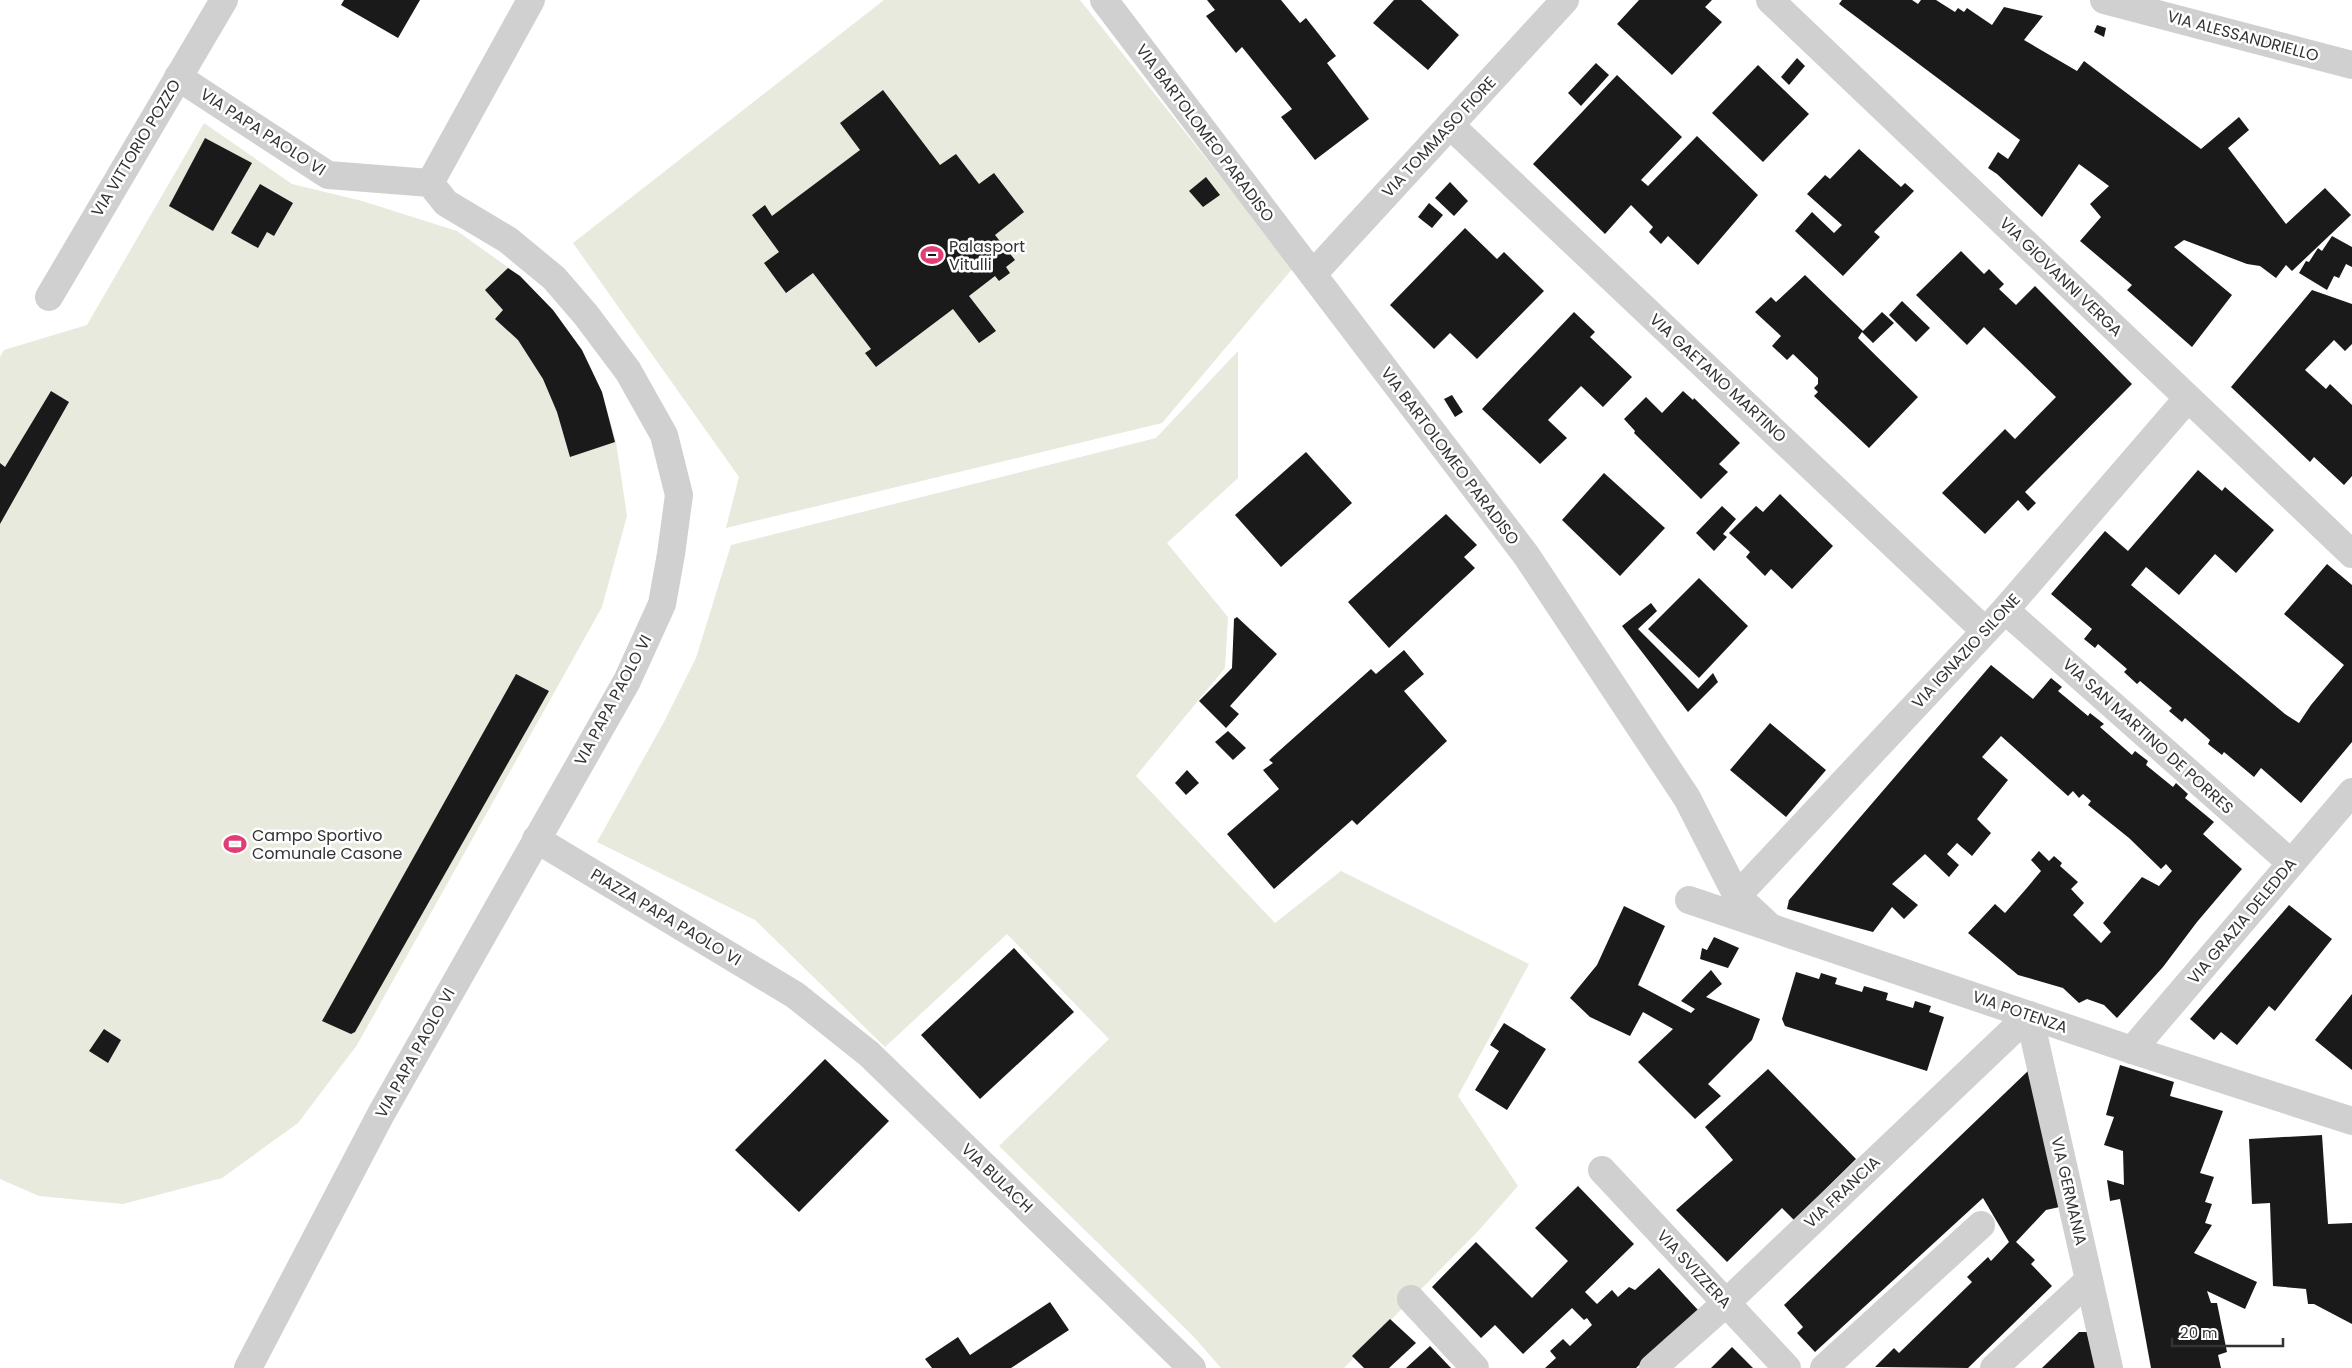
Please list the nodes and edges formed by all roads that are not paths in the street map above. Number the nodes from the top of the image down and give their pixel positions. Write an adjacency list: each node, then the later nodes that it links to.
1 (224, 0): 8 (street, VIA VITTORIO POZZO)
2 (531, 0): 10 (street)
3 (1104, 0): 11 (street, VIA BARTOLOMEO PARADISO)
4 (1565, 0): 9 (street, VIA TOMMASO FIORE)
5 (1770, 0): 13 (street, VIA GIOVANNI VERGA)
6 (2104, 0): 7 (street, VIA ALESSANDRIELLO)
7 (2352, 65)
8 (178, 77): 10 (street, VIA PAPA PAOLO VI); 12 (street, VIA VITTORIO POZZO)
9 (1450, 125): 11 (street, VIA TOMMASO FIORE); 16 (street, VIA GAETANO MARTINO)
10 (430, 183): 18 (street, VIA PAPA PAOLO VI)
11 (1313, 274): 20 (street, VIA BARTOLOMEO PARADISO)
12 (49, 297)
13 (2188, 398): 14 (street, VIA GIOVANNI VERGA); 15 (street, VIA IGNAZIO SILONE)
14 (2352, 554)
15 (2005, 610): 16 (street, VIA IGNAZIO SILONE); 19 (street, VIA SAN MARTINO DE PORRES)
16 (1986, 631): 20 (street, VIA IGNAZIO SILONE)
17 (2352, 792): 19 (street, VIA GRAZIA DELEDDA)
18 (536, 839): 23 (street, PIAZZA PAPA PAOLO VI); 32 (street, VIA PAPA PAOLO VI)
19 (2291, 863): 25 (street, VIA GRAZIA DELEDDA)
20 (1737, 896): 22 (street, VIA BARTOLOMEO PARADISO)
21 (1690, 900): 22 (street, VIA POTENZA)
22 (1770, 927): 24 (street, VIA POTENZA)
23 (795, 995): 33 (street, VIA BULACH)
24 (2029, 1015): 25 (street, VIA POTENZA); 29 (street, VIA GERMANIA); 31 (street, VIA FRANCIA)
25 (2132, 1050): 26 (street, VIA POTENZA)
26 (2352, 1120)
27 (1602, 1170): 31 (street, VIA SVIZZERA)
28 (1981, 1224): 37 (street)
29 (2089, 1280): 38 (street); 39 (street, VIA GERMANIA)
30 (1411, 1299): 34 (street)
31 (1726, 1303): 35 (street, VIA FRANCIA); 36 (street, VIA SVIZZERA)
32 (248, 1368)
33 (1192, 1368)
34 (1475, 1368)
35 (1653, 1368)
36 (1787, 1368)
37 (1824, 1368)
38 (1994, 1368)
39 (2109, 1368)

